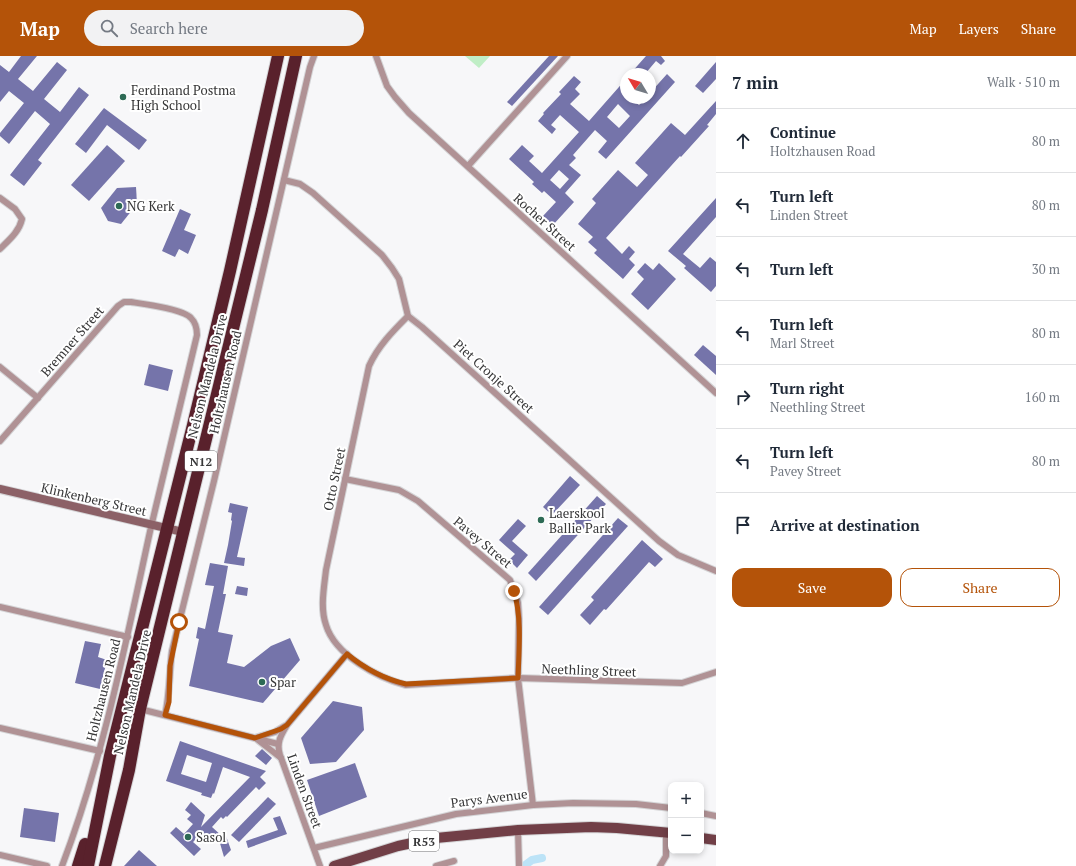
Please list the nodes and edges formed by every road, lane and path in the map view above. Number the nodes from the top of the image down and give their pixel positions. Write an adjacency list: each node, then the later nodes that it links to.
1 (278, 56): 19 (highway, Nelson Mandela Drive / N12)
2 (296, 56): 20 (highway, Nelson Mandela Drive / N12)
3 (314, 56): 7 (street, Holtzhausen Road)
4 (376, 56): 6 (street, Rocher Street)
5 (567, 56): 6 (street)
6 (468, 166): 13 (street, Rocher Street)
7 (284, 180): 11 (street); 28 (street, Holtzhausen Road)
8 (0, 198): 9 (street)
9 (0, 249)
10 (182, 312): 14 (street, Bremner Street); 18 (street, Holtzhausen Road)
11 (408, 316): 16 (street, Otto Street); 21 (street, Piet Cronje Street)
12 (0, 367): 14 (street)
13 (716, 392)
14 (38, 398): 15 (street, Bremner Street)
15 (0, 441)
16 (345, 480): 24 (street, Otto Street); 26 (street, Pavey Street)
17 (0, 489): 18 (street, Klinkenberg Street)
18 (152, 525): 19 (street, Klinkenberg Street); 23 (street, Holtzhausen Road)
19 (167, 528): 20 (street, Klinkenberg Street); 37 (highway, Nelson Mandela Drive / N12)
20 (183, 532): 27 (highway, Nelson Mandela Drive / N12)
21 (716, 571)
22 (0, 607): 23 (street)
23 (128, 637): 33 (street, Holtzhausen Road)
24 (347, 654): 26 (street, Neethling Street); 29 (street)
25 (716, 672): 26 (street, Neethling Street)
26 (518, 678): 35 (street, Pavey Street)
27 (140, 709): 28 (street, Linden Street); 52 (highway, Nelson Mandela Drive / N12)
28 (165, 715): 31 (street, Linden Street)
29 (287, 725): 31 (street); 32 (street)
30 (0, 728): 33 (street)
31 (255, 738): 32 (street, Linden Street); 34 (street)
32 (278, 744): 34 (street, Linden Street)
33 (100, 751): 49 (street, Holtzhausen Road)
34 (283, 760): 45 (street, Linden Street)
35 (533, 805): 36 (street, Parys Avenue); 45 (street, Parys Avenue)
36 (668, 808)
37 (98, 809): 50 (highway); 51 (highway, Nelson Mandela Drive / N12)
38 (704, 814): 39 (street)
39 (716, 816)
40 (518, 830): 41 (main road, R53); 54 (main road, R53); 56 (street)
41 (668, 833)
42 (704, 838): 43 (main road)
43 (716, 840)
44 (668, 841): 57 (street)
45 (314, 848): 53 (street, Linden Street)
46 (0, 855): 48 (street)
47 (454, 861): 55 (street)
48 (46, 866)
49 (62, 866)
50 (78, 866)
51 (88, 866)
52 (105, 866)
53 (320, 866)
54 (334, 866)
55 (436, 866)
56 (519, 866)
57 (660, 866)

